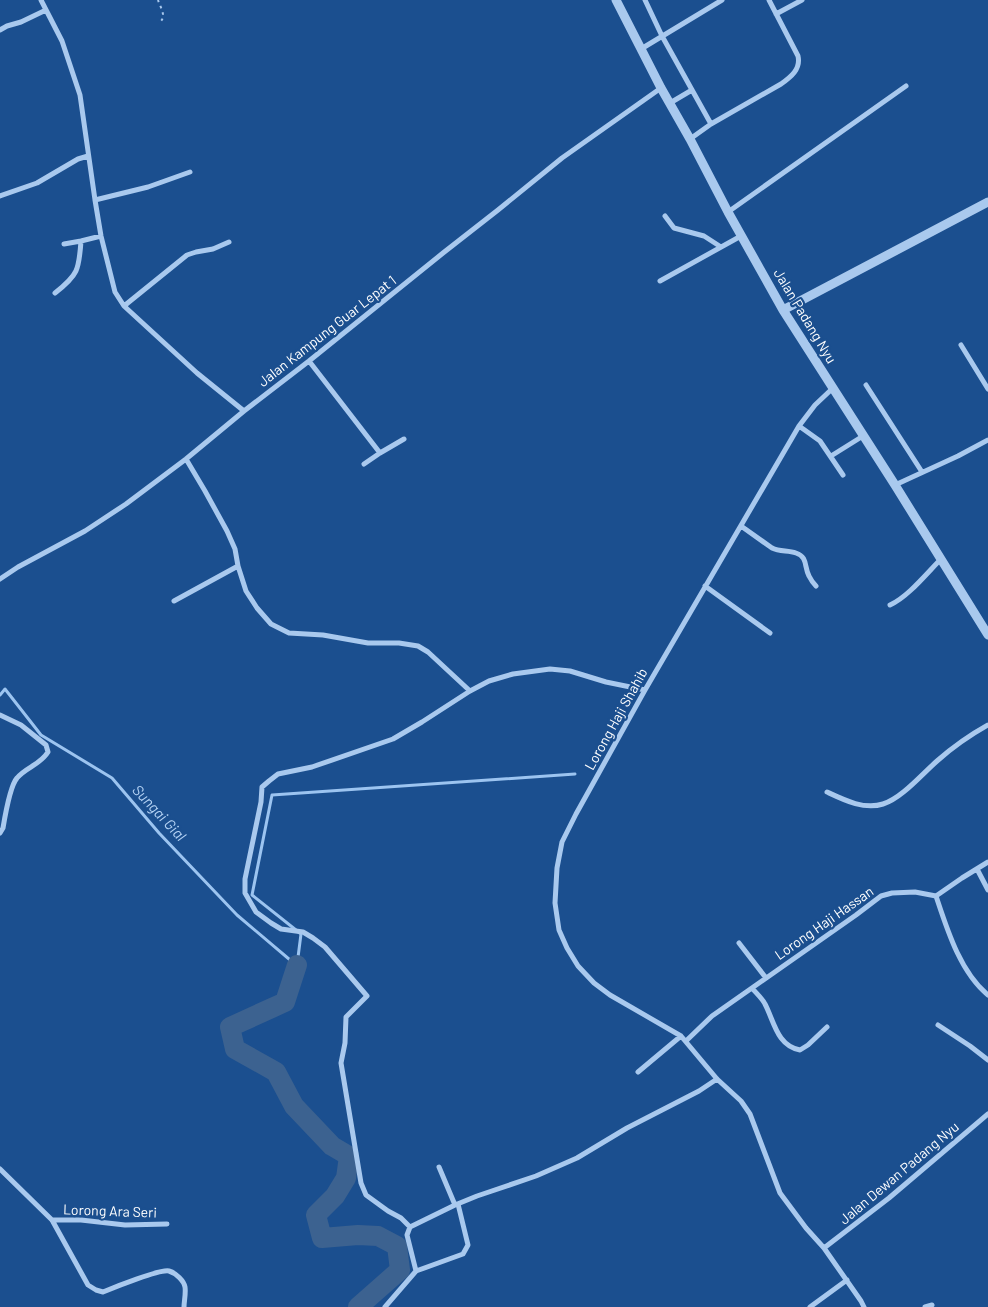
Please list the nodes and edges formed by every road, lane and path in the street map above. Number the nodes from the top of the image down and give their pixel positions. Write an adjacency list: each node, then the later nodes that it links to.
1 (41, 0): 8 (street)
2 (158, 0): 10 (path)
3 (616, 0): 13 (street, Jalan Padang Nyu)
4 (646, 0): 12 (street)
5 (722, 0): 12 (street)
6 (769, 0): 9 (street)
7 (802, 0): 9 (street)
8 (46, 10): 11 (street); 20 (street)
9 (776, 14): 18 (street)
10 (160, 22)
11 (0, 30)
12 (662, 36): 13 (street); 16 (street)
13 (641, 50): 15 (street, Jalan Padang Nyu)
14 (906, 86): 25 (street)
15 (661, 88): 17 (street, Jalan Padang Nyu); 38 (street, Jalan Kampung Guar Lepat 1)
16 (692, 90): 17 (street); 18 (street)
17 (670, 104): 19 (street, Jalan Padang Nyu)
18 (711, 124): 19 (street)
19 (690, 139): 25 (street, Jalan Padang Nyu)
20 (88, 156): 22 (street); 23 (street)
21 (190, 172): 23 (street)
22 (0, 196)
23 (95, 200): 27 (street)
24 (988, 202): 36 (street)
25 (728, 212): 28 (street, Jalan Padang Nyu)
26 (665, 216): 32 (street)
27 (101, 236): 29 (street); 35 (street)
28 (742, 236): 32 (street); 36 (street, Jalan Padang Nyu)
29 (81, 241): 31 (street); 34 (street)
30 (229, 242): 35 (street)
31 (64, 244)
32 (721, 247): 33 (street)
33 (660, 281)
34 (55, 293)
35 (124, 306): 42 (street)
36 (784, 310): 40 (street, Jalan Padang Nyu)
37 (961, 345): 41 (street)
38 (309, 361): 42 (street, Jalan Kampung Guar Lepat 1); 47 (street)
39 (866, 385): 51 (street)
40 (833, 388): 43 (street, Lorong Haji Shahib); 44 (street, Jalan Padang Nyu)
41 (988, 389)
42 (244, 411): 49 (street, Jalan Kampung Guar Lepat 1)
43 (799, 426): 48 (street); 54 (street, Lorong Haji Shahib)
44 (864, 436): 48 (street); 53 (street, Jalan Padang Nyu)
45 (404, 439): 47 (street)
46 (988, 440): 51 (street)
47 (380, 453): 50 (street)
48 (830, 456): 52 (street)
49 (186, 459): 56 (street); 57 (street, Jalan Kampung Guar Lepat 1)
50 (364, 464)
51 (922, 472): 53 (street)
52 (843, 475)
53 (895, 485): 55 (street, Jalan Padang Nyu)
54 (741, 526): 58 (street, Lorong Haji Shahib); 59 (street)
55 (941, 559): 61 (street); 63 (street, Jalan Padang Nyu)
56 (238, 566): 60 (street); 65 (street)
57 (0, 579)
58 (705, 586): 62 (street); 64 (street, Lorong Haji Shahib)
59 (816, 586)
60 (174, 601)
61 (890, 605)
62 (770, 633)
63 (988, 635)
64 (645, 690): 65 (street); 80 (street, Lorong Haji Shahib)
65 (470, 691): 91 (street)
66 (0, 715): 69 (street)
67 (988, 724): 68 (street)
68 (827, 792)
69 (0, 833)
70 (988, 862): 71 (street)
71 (977, 869): 72 (street); 73 (street)
72 (988, 890)
73 (936, 896): 75 (street, Lorong Haji Hassan); 77 (street)
74 (738, 943): 75 (street)
75 (766, 978): 76 (street, Lorong Haji Hassan)
76 (752, 988): 79 (street); 81 (street, Lorong Haji Hassan)
77 (988, 995)
78 (938, 1025): 82 (street)
79 (827, 1027)
80 (681, 1036): 81 (street, Lorong Haji Shahib); 83 (street)
81 (686, 1041): 84 (street, Lorong Haji Shahib)
82 (988, 1060)
83 (638, 1072)
84 (717, 1078): 88 (street); 92 (street, Lorong Haji Shahib)
85 (988, 1114): 92 (street, Jalan Dewan Padang Nyu)
86 (438, 1167): 88 (street)
87 (0, 1169): 89 (street)
88 (457, 1204): 91 (street); 93 (street)
89 (52, 1220): 90 (street, Lorong Ara Seri); 96 (street)
90 (166, 1224)
91 (410, 1227): 93 (street)
92 (824, 1248): 94 (street, Lorong Haji Shahib)
93 (416, 1271): 97 (street)
94 (847, 1280): 98 (street); 99 (street, Lorong Haji Shahib)
95 (932, 1305): 100 (street)
96 (184, 1307)
97 (385, 1307)
98 (810, 1307)
99 (864, 1307)
100 (925, 1307)

